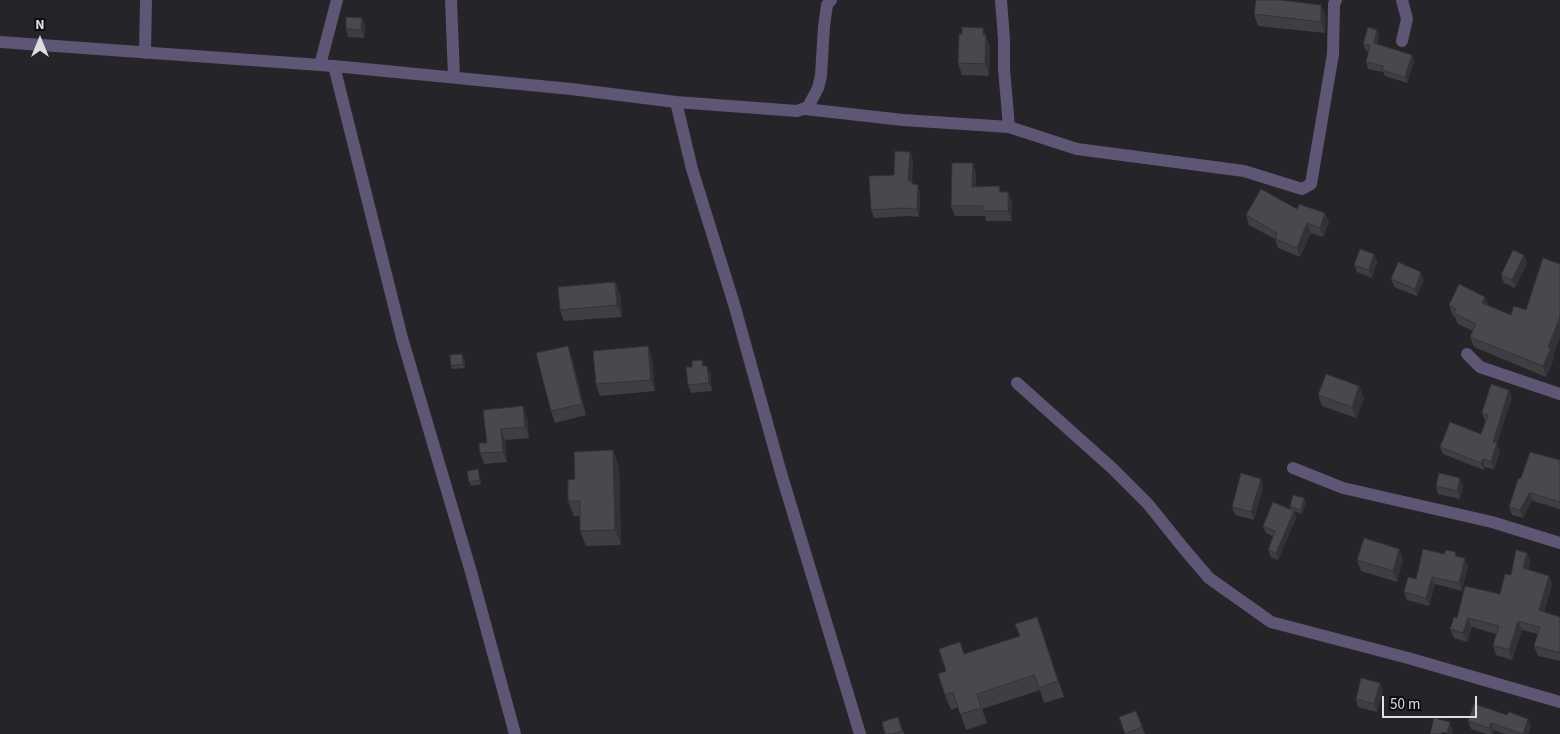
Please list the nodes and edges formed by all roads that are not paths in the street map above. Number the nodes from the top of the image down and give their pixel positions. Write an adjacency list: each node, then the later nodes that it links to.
1 (146, 0): 10 (street)
2 (337, 0): 11 (street)
3 (451, 0): 13 (street)
4 (831, 0): 15 (street)
5 (1001, 0): 16 (street)
6 (1336, 0): 16 (street)
7 (1402, 0): 8 (street)
8 (1402, 41)
9 (0, 42): 10 (street)
10 (145, 53): 11 (street)
11 (320, 65): 12 (street)
12 (334, 66): 13 (street); 23 (street)
13 (454, 77): 14 (street)
14 (676, 102): 15 (street); 24 (street)
15 (805, 109): 16 (street)
16 (1009, 127)
17 (1466, 354): 19 (street)
18 (1018, 383): 22 (street)
19 (1560, 394)
20 (1293, 468): 21 (street)
21 (1560, 544)
22 (1560, 702)
23 (515, 734)
24 (860, 734)

